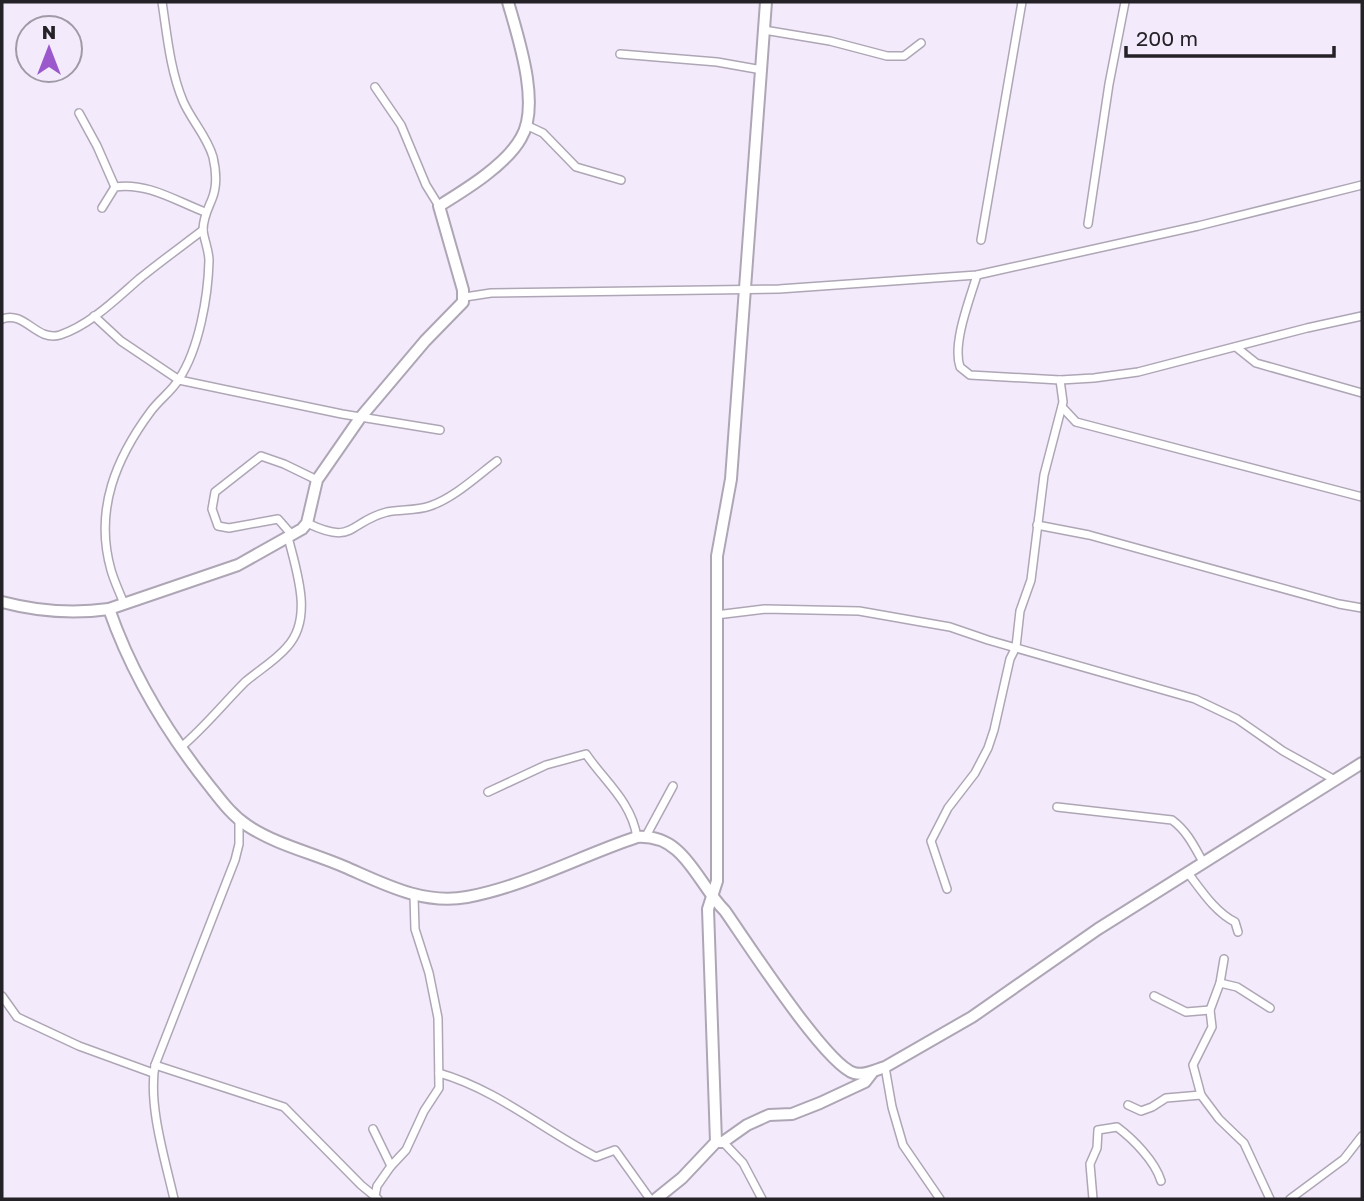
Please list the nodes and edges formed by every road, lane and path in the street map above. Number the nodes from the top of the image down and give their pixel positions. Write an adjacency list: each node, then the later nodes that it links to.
1 (162, 2): 18 (street)
2 (508, 2): 12 (street)
3 (765, 2): 6 (street)
4 (1022, 2): 21 (street)
5 (1125, 2): 19 (street)
6 (764, 30): 7 (street); 9 (street)
7 (921, 43)
8 (620, 54): 9 (street)
9 (762, 70): 23 (street)
10 (375, 87): 16 (street)
11 (79, 113): 15 (street)
12 (526, 125): 13 (street); 16 (street)
13 (621, 180)
14 (1362, 185): 22 (street)
15 (115, 187): 17 (street); 18 (street)
16 (439, 206): 24 (street)
17 (102, 208)
18 (205, 212): 20 (street)
19 (1088, 224)
20 (203, 230): 25 (street); 29 (street)
21 (981, 240)
22 (977, 275): 23 (street); 30 (street)
23 (743, 290): 24 (street); 45 (street)
24 (465, 297): 33 (street)
25 (94, 316): 27 (street); 29 (street)
26 (1362, 316): 28 (street)
27 (2, 319)
28 (1236, 347): 30 (street); 31 (street)
29 (179, 380): 33 (street); 42 (street)
30 (1060, 380): 32 (street)
31 (1362, 393)
32 (1062, 407): 37 (street); 39 (street)
33 (360, 418): 34 (street); 36 (street)
34 (440, 430)
35 (497, 461): 38 (street)
36 (317, 480): 38 (street); 40 (street)
37 (1362, 497)
38 (307, 523): 40 (street)
39 (1037, 525): 43 (street); 46 (street)
40 (290, 536): 42 (street); 47 (street)
41 (2, 602): 44 (street)
42 (124, 604): 44 (street)
43 (1362, 608)
44 (109, 609): 47 (street)
45 (716, 615): 46 (street); 59 (street)
46 (1016, 647): 49 (street); 57 (street)
47 (180, 748): 53 (street)
48 (1362, 763): 49 (street)
49 (1335, 780): 55 (street)
50 (673, 786): 54 (street)
51 (488, 792): 54 (street)
52 (1057, 807): 55 (street)
53 (239, 819): 58 (street); 70 (street)
54 (641, 836): 58 (street); 59 (street)
55 (1203, 862): 56 (street)
56 (1188, 873): 62 (street); 69 (street)
57 (947, 889)
58 (414, 896): 71 (street)
59 (711, 896): 60 (street); 61 (street)
60 (725, 911): 61 (street); 72 (street)
61 (709, 919): 77 (street)
62 (1238, 932)
63 (1224, 959): 64 (street)
64 (1220, 983): 67 (street); 68 (street)
65 (2, 996): 70 (street)
66 (1154, 996): 68 (street)
67 (1270, 1008)
68 (1210, 1010): 73 (street)
69 (885, 1067): 72 (street); 85 (street)
70 (154, 1069): 80 (street); 81 (street)
71 (439, 1073): 78 (street); 82 (street)
72 (872, 1073): 77 (street)
73 (1201, 1095): 74 (street); 87 (street)
74 (1128, 1105)
75 (373, 1129): 78 (street)
76 (1362, 1136): 88 (street)
77 (720, 1142): 83 (street); 84 (street)
78 (391, 1166): 80 (street)
79 (1161, 1181): 86 (street)
80 (377, 1198)
81 (174, 1199)
82 (650, 1199)
83 (656, 1199)
84 (762, 1199)
85 (940, 1199)
86 (1093, 1199)
87 (1270, 1199)
88 (1290, 1199)

